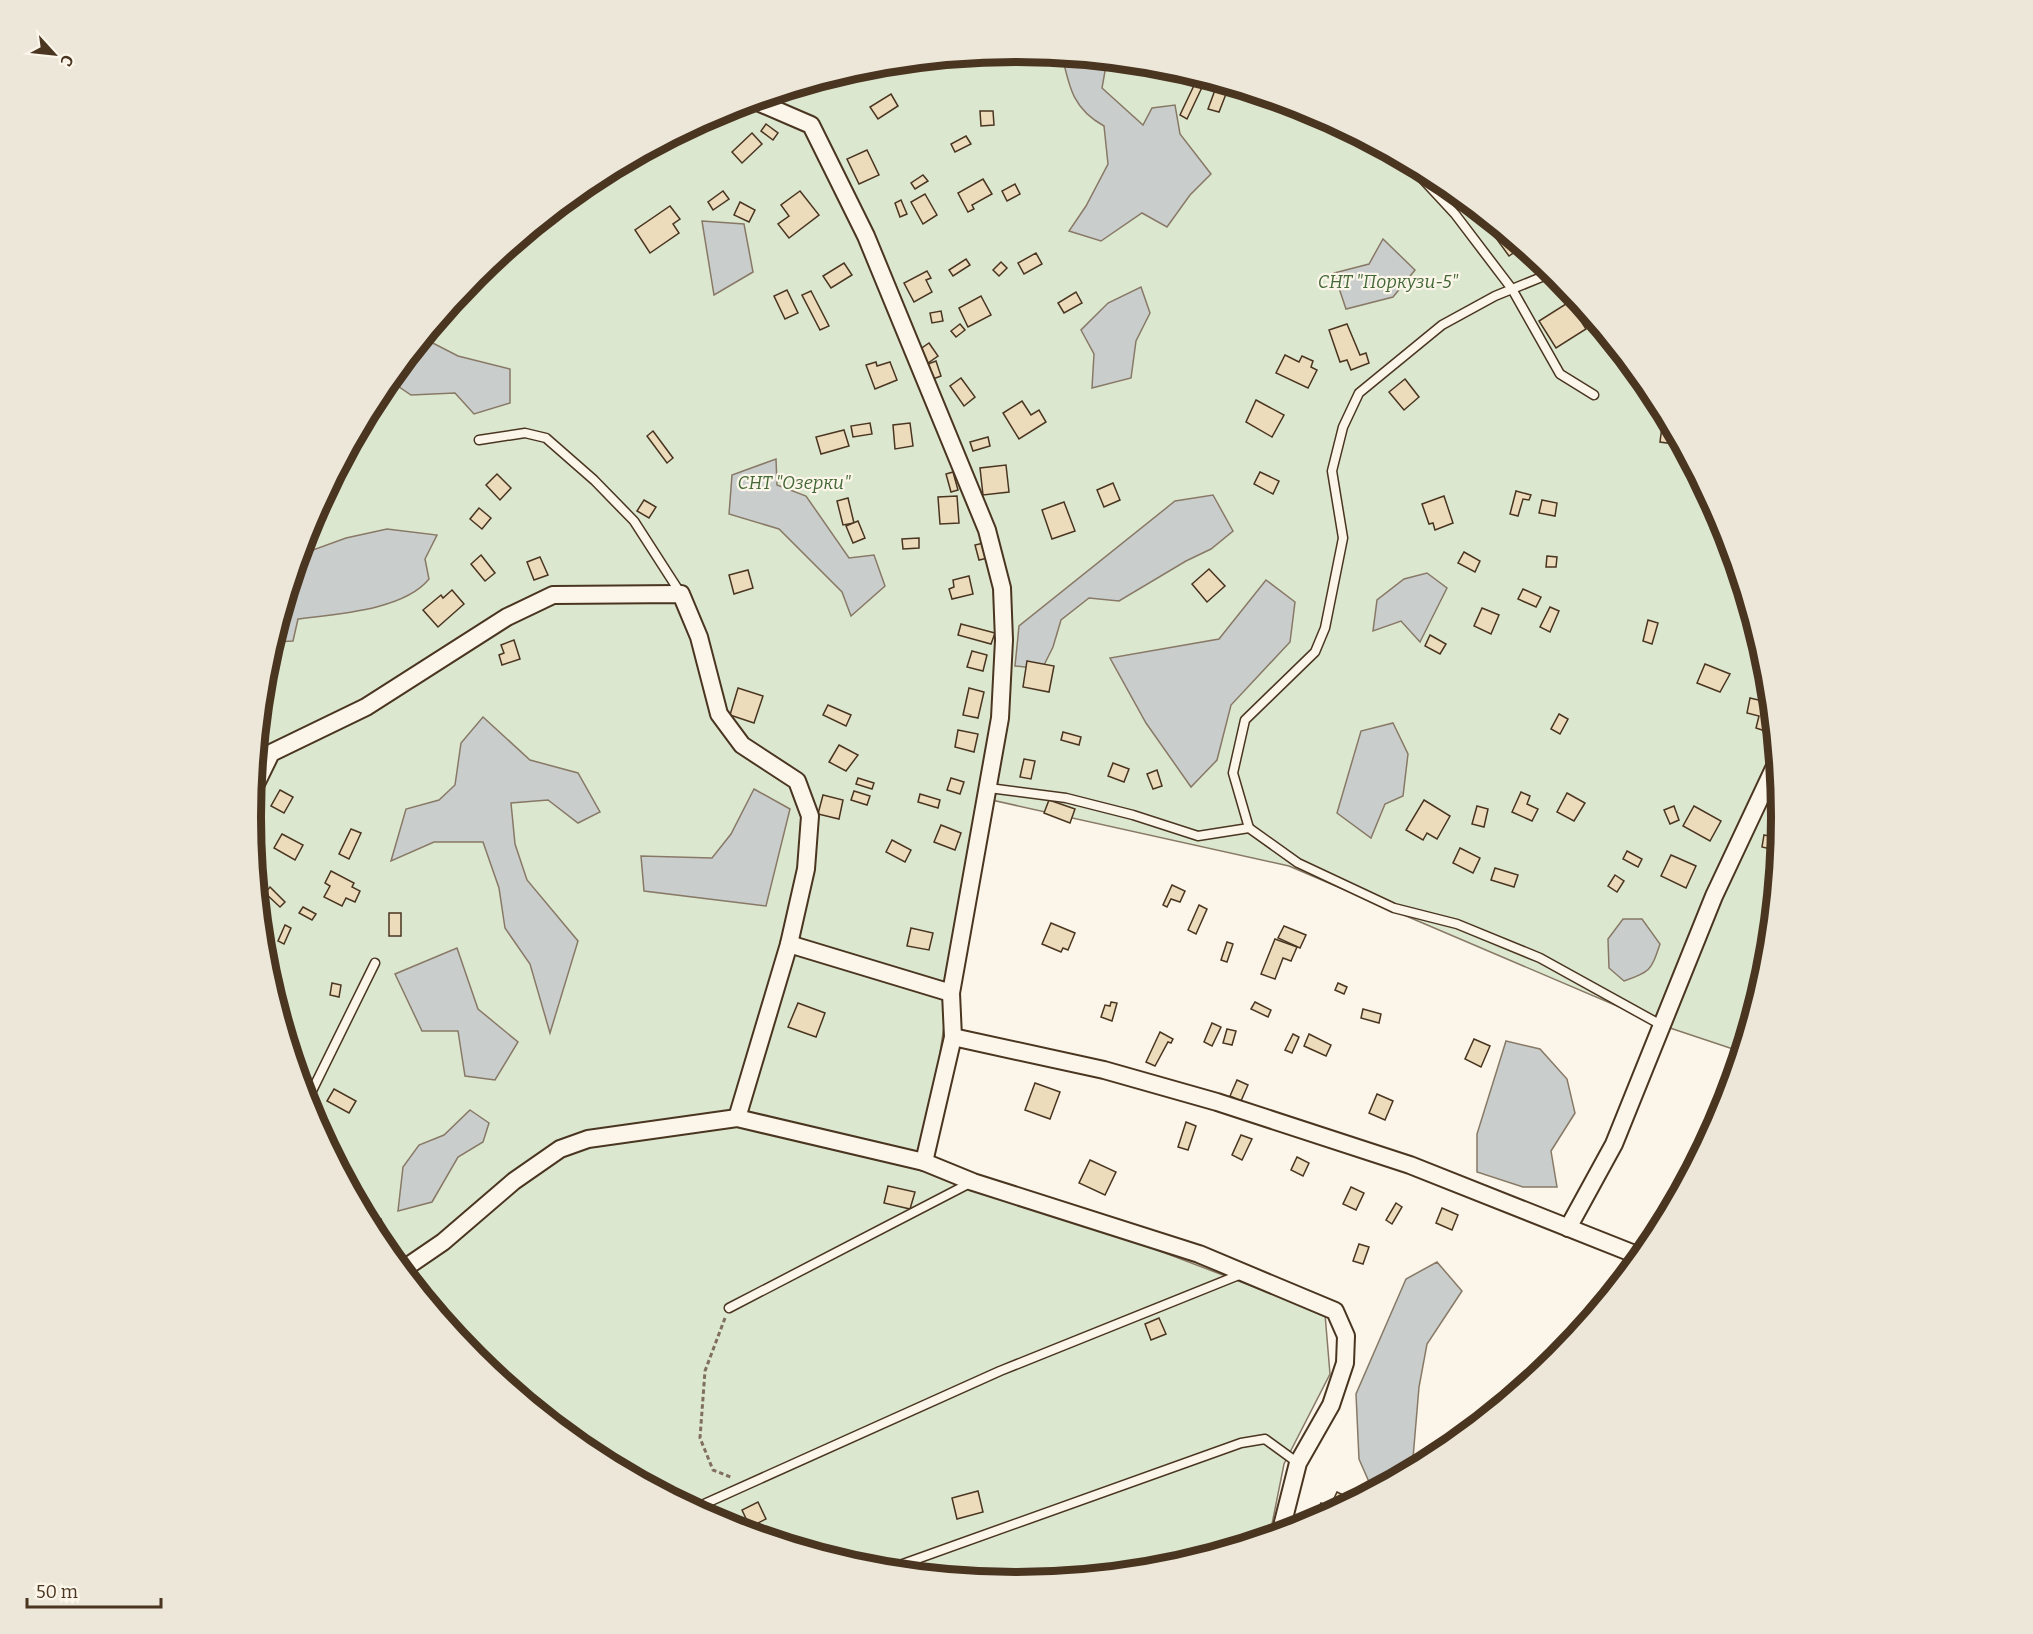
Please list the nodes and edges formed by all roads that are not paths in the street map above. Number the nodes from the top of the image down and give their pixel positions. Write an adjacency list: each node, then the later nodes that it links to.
1 (765, 105): 10 (street)
2 (1426, 183): 4 (lane)
3 (1544, 276): 4 (lane)
4 (1512, 289): 5 (lane); 11 (lane)
5 (1594, 395)
6 (479, 440): 7 (lane)
7 (681, 594): 8 (street); 12 (street)
8 (263, 770)
9 (1770, 776): 15 (street)
10 (989, 788): 11 (lane); 14 (street)
11 (1249, 828): 15 (lane)
12 (789, 944): 14 (street); 18 (street)
13 (375, 963): 17 (lane)
14 (951, 993): 16 (street)
15 (1664, 1026): 21 (street)
16 (953, 1037): 19 (street); 21 (street)
17 (312, 1089)
18 (737, 1118): 19 (street); 23 (street)
19 (924, 1162): 20 (street)
20 (973, 1182): 24 (street); 25 (lane)
21 (1568, 1228): 22 (street)
22 (1633, 1253)
23 (409, 1265)
24 (1244, 1273): 26 (street); 27 (lane)
25 (729, 1308)
26 (1298, 1463): 28 (street); 29 (lane)
27 (704, 1505)
28 (1283, 1523)
29 (904, 1564)

